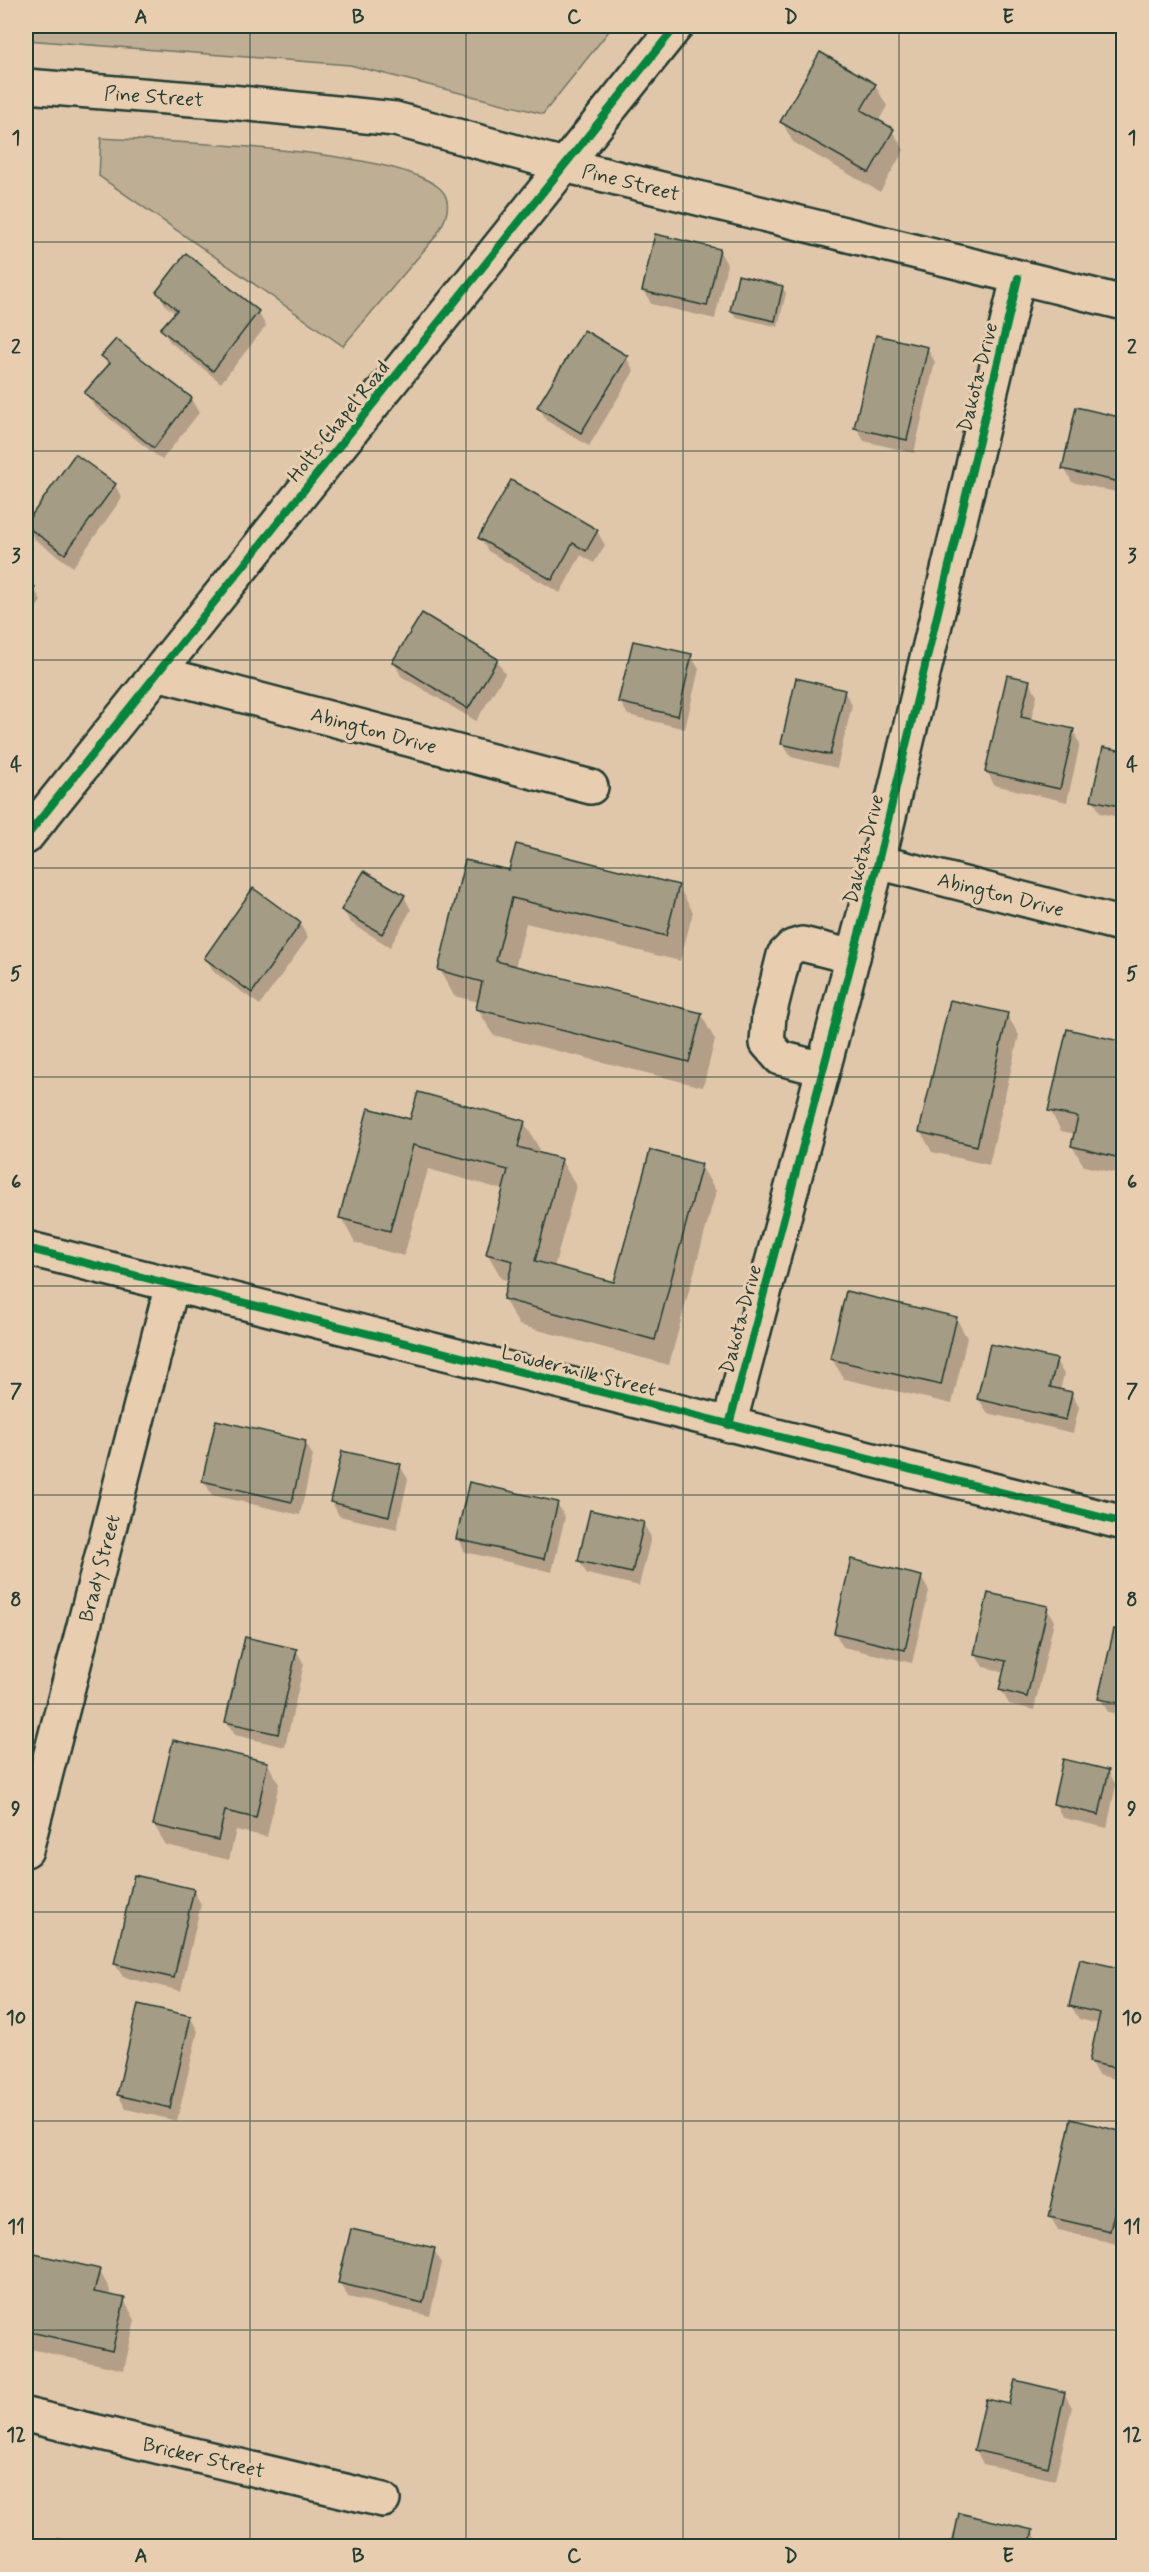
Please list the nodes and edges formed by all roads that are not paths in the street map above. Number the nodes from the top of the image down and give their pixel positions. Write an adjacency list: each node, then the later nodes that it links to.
1 (676, 26): 3 (street, Holts Chapel Road)
2 (26, 86): 3 (street, Pine Street)
3 (564, 165): 4 (street, Pine Street); 6 (street, Holts Chapel Road)
4 (1018, 278): 5 (street, Pine Street); 9 (street, Dakota Drive)
5 (1124, 303)
6 (157, 673): 7 (street, Abington Drive); 8 (street, Holts Chapel Road)
7 (591, 787)
8 (26, 837)
9 (878, 862): 10 (street, Abington Drive); 11 (street, Dakota Drive)
10 (1124, 925)
11 (852, 957): 12 (street, Dakota Drive); 12 (street)
12 (824, 1069): 15 (street, Dakota Drive)
13 (26, 1248): 14 (street, Lowdermilk Street)
14 (172, 1285): 15 (street, Lowdermilk Street); 17 (street, Brady Street)
15 (729, 1425): 16 (street, Lowdermilk Street)
16 (1124, 1523)
17 (26, 1850)
18 (26, 2415): 19 (street, Bricker Street)
19 (383, 2500)

